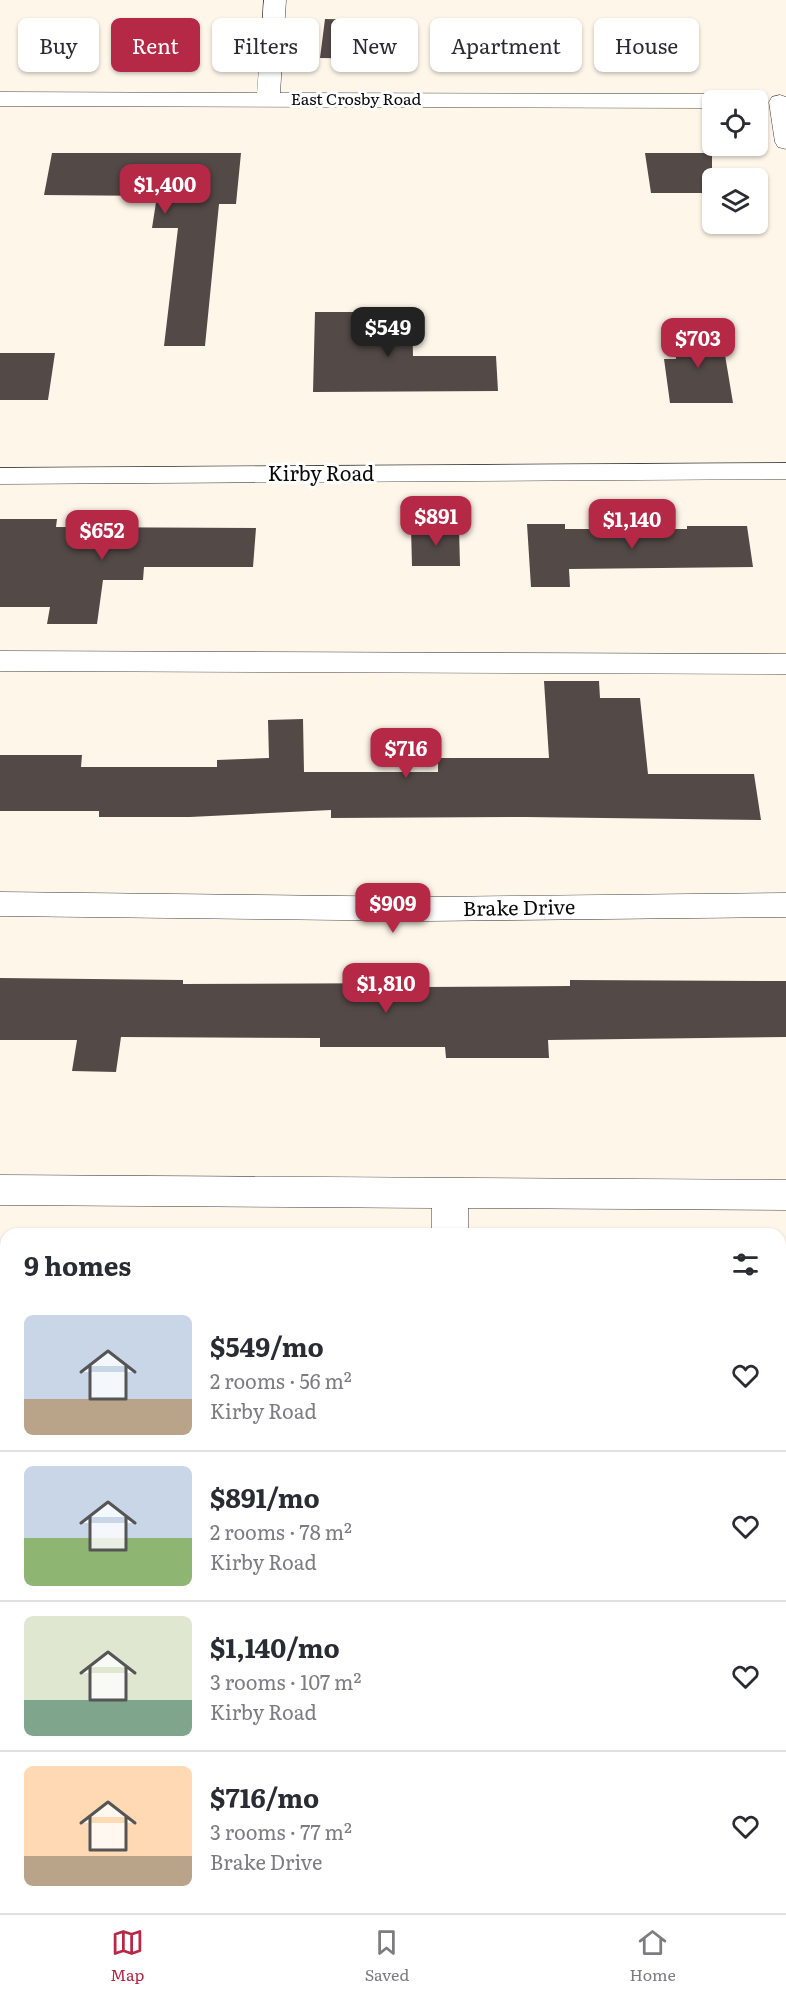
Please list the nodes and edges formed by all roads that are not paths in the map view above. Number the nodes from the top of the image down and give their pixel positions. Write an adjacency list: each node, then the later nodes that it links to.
1 (275, 0): 3 (street)
2 (0, 99): 3 (street, East Crosby Road)
3 (268, 99): 4 (street, East Crosby Road)
4 (702, 101)
5 (774, 102): 6 (street)
6 (786, 142)
7 (786, 471): 8 (street, Kirby Road)
8 (0, 476)
9 (0, 661): 10 (street)
10 (786, 664)
11 (0, 904): 12 (street, Brake Drive)
12 (786, 905)
13 (0, 1190): 14 (street)
14 (450, 1193): 15 (street); 16 (street)
15 (786, 1195)
16 (450, 1228)

